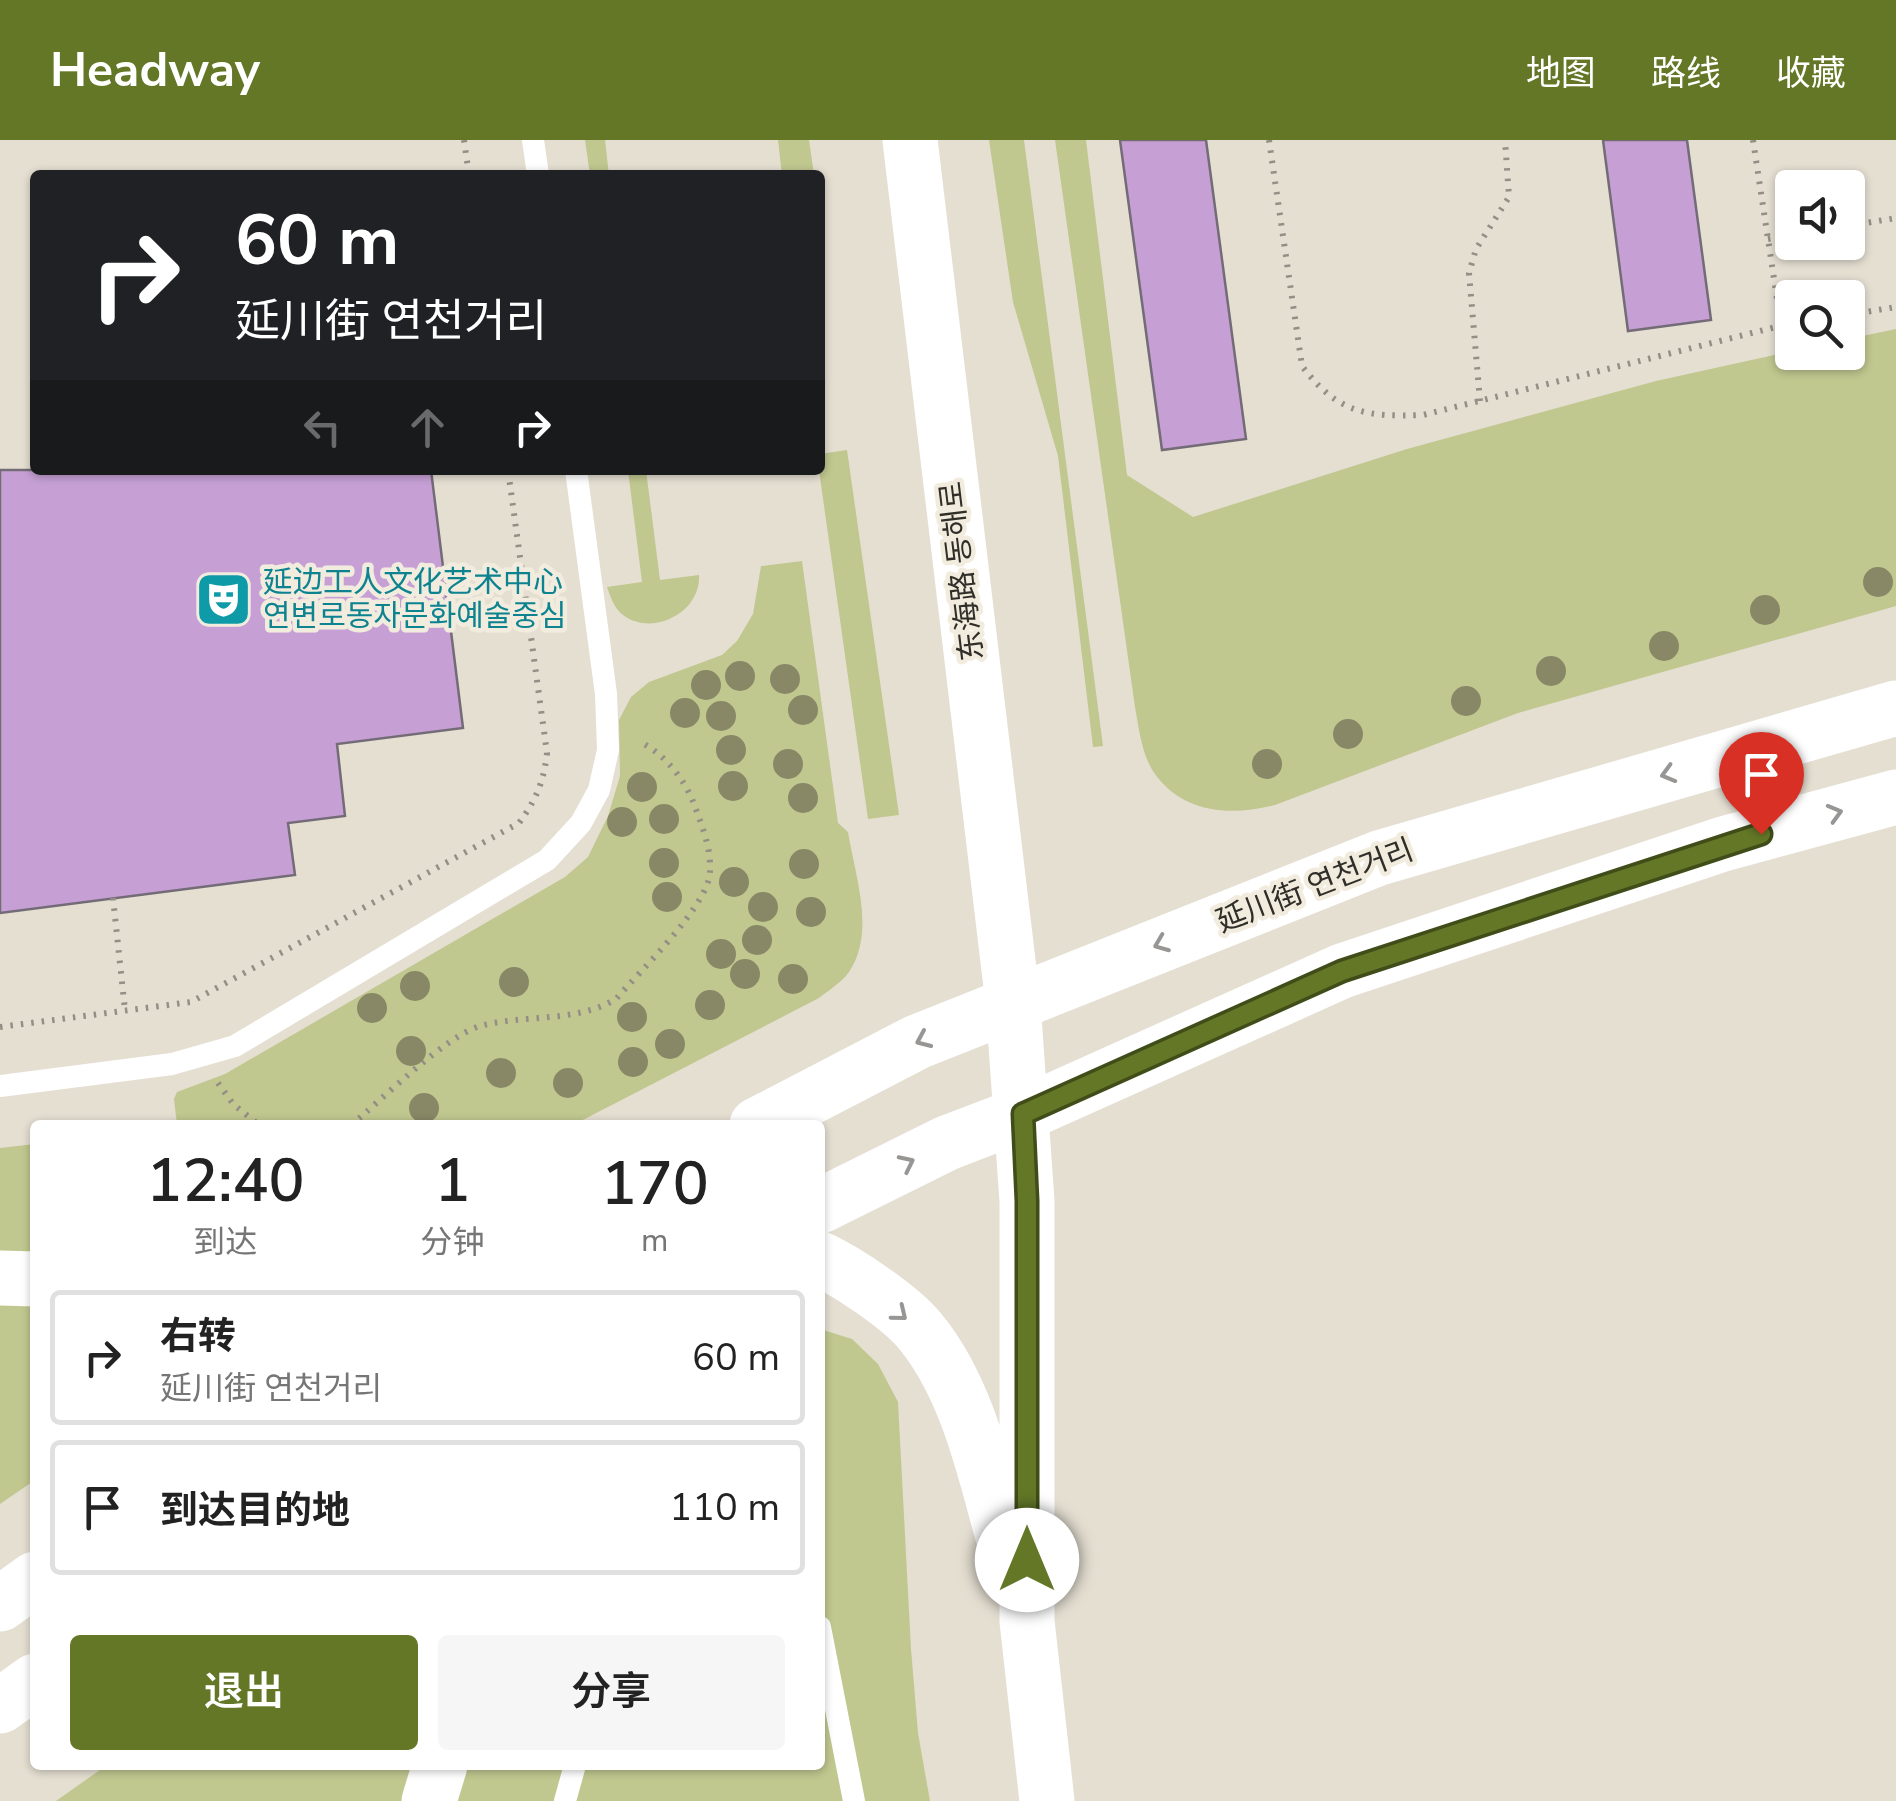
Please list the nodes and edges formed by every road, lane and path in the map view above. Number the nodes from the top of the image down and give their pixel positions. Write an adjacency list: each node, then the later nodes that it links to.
1 (464, 140): 7 (path)
2 (533, 140): 8 (lane)
3 (910, 140): 24 (main road, 东海路 동해로)
4 (1268, 140): 17 (path)
5 (1505, 140): 17 (path)
6 (1753, 140): 12 (path)
7 (467, 170)
8 (537, 170)
9 (1896, 218): 10 (path)
10 (1865, 223)
11 (1775, 238): 12 (path)
12 (1768, 239): 13 (path)
13 (1775, 285)
14 (1896, 307): 15 (path)
15 (1865, 312)
16 (1775, 326): 17 (path)
17 (1480, 400)
18 (509, 475): 25 (path)
19 (577, 475): 21 (lane)
20 (1896, 708): 24 (main road, 延川街 연천거리, one-way to 24)
21 (607, 727): 27 (lane); 31 (path)
22 (1896, 797): 29 (main road, one-way to 22)
23 (112, 898): 25 (path)
24 (1014, 1003): 29 (main road, 东海路 동해로); 32 (main road, 延川街 연천거리, one-way to 32)
25 (125, 1010): 26 (path)
26 (0, 1027)
27 (199, 1056): 28 (lane); 30 (path)
28 (0, 1086)
29 (1023, 1114): 33 (main road, one-way to 29); 39 (main road, 东海路 동해로)
30 (253, 1120)
31 (357, 1120)
32 (767, 1120)
33 (825, 1204)
34 (825, 1261): 39 (main road, one-way to 39)
35 (0, 1278): 36 (main road)
36 (30, 1279)
37 (30, 1583): 38 (main road)
38 (0, 1604)
39 (1027, 1620): 48 (main road)
40 (825, 1653): 47 (lane)
41 (30, 1685): 42 (main road)
42 (0, 1706)
43 (438, 1770): 45 (main road)
44 (574, 1770): 46 (lane)
45 (429, 1801)
46 (565, 1801)
47 (854, 1801)
48 (1046, 1801)

